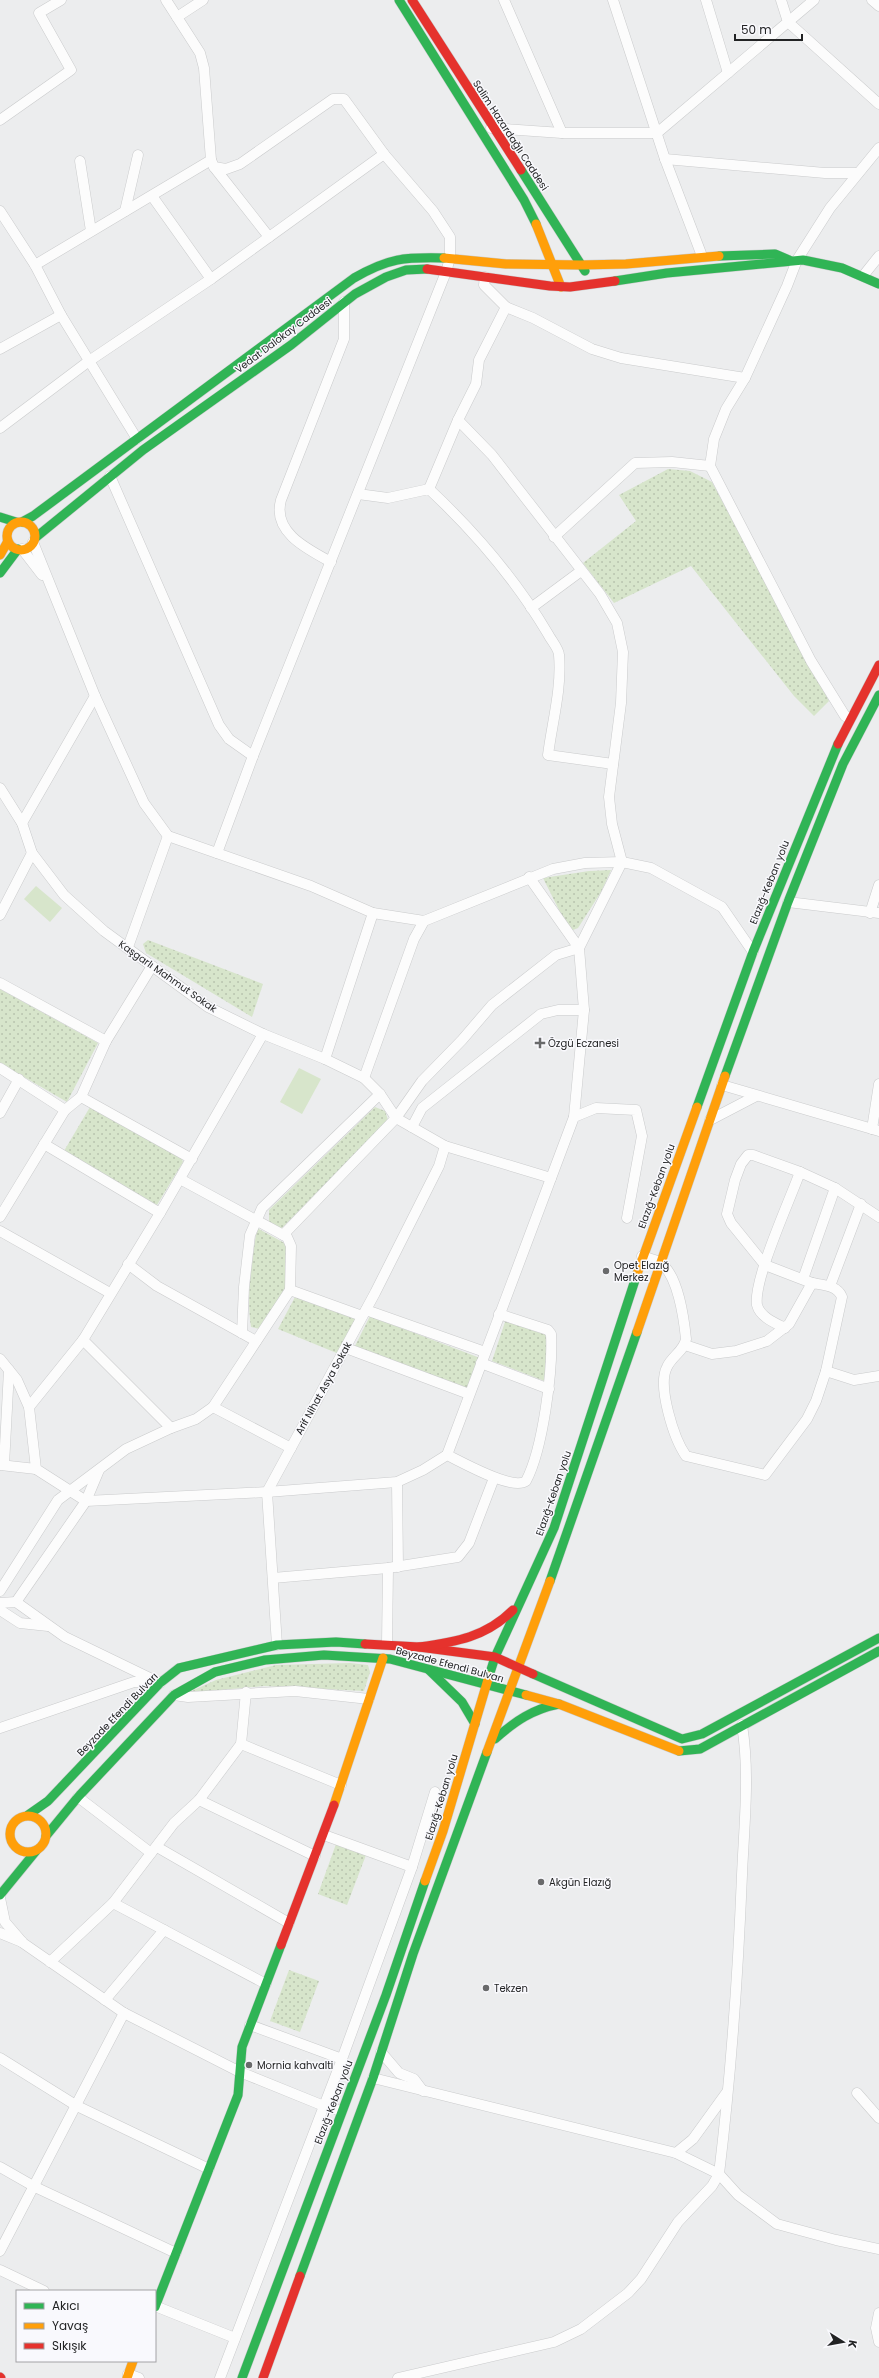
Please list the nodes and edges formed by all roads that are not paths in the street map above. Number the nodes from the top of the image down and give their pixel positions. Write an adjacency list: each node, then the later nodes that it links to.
1 (61, 0): 17 (street)
2 (166, 0): 13 (street)
3 (202, 0): 13 (street)
4 (399, 0): 37 (main road)
5 (412, 0): 18 (main road, Salim Hazardağlı Caddesi)
6 (504, 0): 19 (street)
7 (613, 0): 20 (street)
8 (706, 0): 15 (street)
9 (781, 0): 14 (street)
10 (814, 0): 14 (street)
11 (872, 0): 12 (street)
12 (879, 6)
13 (177, 17): 26 (street)
14 (788, 22): 15 (street); 16 (street)
15 (728, 73): 20 (street)
16 (879, 104)
17 (0, 120)
18 (491, 128): 19 (street); 39 (main road, Salim Hazardağlı Caddesi)
19 (562, 133): 20 (street)
20 (657, 133): 24 (street)
21 (879, 148): 27 (street)
22 (384, 154): 26 (street); 32 (street); 35 (street)
23 (138, 155): 29 (street)
24 (665, 159): 27 (street); 33 (street)
25 (80, 161): 31 (street)
26 (213, 164): 28 (street); 32 (street)
27 (857, 172): 36 (street)
28 (152, 196): 29 (street); 43 (street)
29 (125, 211): 31 (street)
30 (0, 212): 38 (street)
31 (91, 231): 38 (street)
32 (269, 237): 43 (street)
33 (702, 256): 36 (main road); 39 (main road)
34 (879, 256): 41 (street)
35 (450, 258): 37 (main road); 40 (street); 55 (main road)
36 (793, 260): 41 (main road); 45 (main road, Vedat Dalokay Caddesi); 52 (street)
37 (554, 264): 39 (main road); 46 (main road)
38 (35, 265): 49 (street)
39 (582, 265): 45 (main road, Salim Hazardağlı Caddesi)
40 (446, 272): 42 (main road, Vedat Dalokay Caddesi); 47 (main road, Vedat Dalokay Caddesi); 59 (street)
41 (863, 276): 44 (main road)
42 (485, 277): 46 (main road, Vedat Dalokay Caddesi); 48 (street)
43 (211, 279): 51 (street)
44 (879, 284)
45 (587, 285): 46 (main road, Vedat Dalokay Caddesi)
46 (561, 287)
47 (344, 302): 57 (main road, Vedat Dalokay Caddesi); 67 (street)
48 (506, 306): 52 (street); 53 (street)
49 (61, 315): 50 (street); 51 (street)
50 (0, 349)
51 (89, 361): 54 (street); 55 (street)
52 (745, 378): 56 (street)
53 (458, 420): 58 (street); 63 (street)
54 (0, 428)
55 (137, 439): 61 (main road)
56 (710, 466): 63 (street); 75 (street)
57 (110, 476): 64 (main road, Vedat Dalokay Caddesi); 76 (street)
58 (429, 489): 59 (street); 71 (street)
59 (358, 494): 67 (street)
60 (0, 517): 61 (main road)
61 (19, 522): 62 (main road); 64 (main road)
62 (5, 537): 65 (main road); 66 (main road)
63 (554, 537): 68 (street)
64 (34, 540): 65 (main road); 70 (street)
65 (20, 549): 69 (main road); 70 (street)
66 (0, 555)
67 (331, 562): 76 (street)
68 (581, 571): 71 (street); 77 (street)
69 (0, 573)
70 (49, 584): 73 (street)
71 (532, 608): 77 (street)
72 (879, 665): 75 (main road, Elazığ-Keban yolu)
73 (95, 696): 79 (street); 80 (street)
74 (878, 699): 86 (main road)
75 (850, 718): 93 (main road, Elazığ-Keban yolu)
76 (253, 756): 82 (street)
77 (613, 764): 83 (street)
78 (0, 788): 79 (street, Kaşgarlı Mahmut Sokak)
79 (22, 823): 81 (street, Kaşgarlı Mahmut Sokak)
80 (168, 836): 82 (street); 91 (street)
81 (32, 853): 89 (street); 91 (street, Kaşgarlı Mahmut Sokak)
82 (217, 853): 87 (street)
83 (622, 862): 84 (street); 92 (street); 93 (street)
84 (529, 877): 90 (street); 92 (street)
85 (879, 885): 88 (street)
86 (788, 902): 88 (street); 104 (main road)
87 (373, 913): 90 (street); 99 (street)
88 (875, 913)
89 (0, 915)
90 (424, 921): 101 (street)
91 (128, 948): 94 (street, Kaşgarlı Mahmut Sokak)
92 (578, 948): 96 (street); 111 (street)
93 (753, 952): 130 (main road, Elazığ-Keban yolu)
94 (152, 966): 97 (street, Kaşgarlı Mahmut Sokak); 98 (street)
95 (0, 983): 98 (street)
96 (584, 1010): 110 (street); 113 (street)
97 (263, 1034): 99 (street, Kaşgarlı Mahmut Sokak); 117 (street)
98 (106, 1042): 107 (street)
99 (325, 1059): 101 (street, Kaşgarlı Mahmut Sokak)
100 (0, 1068): 102 (street)
101 (364, 1078): 105 (street, Kaşgarlı Mahmut Sokak)
102 (19, 1079): 108 (street); 109 (street)
103 (879, 1084): 114 (street)
104 (722, 1085): 106 (street); 112 (main road)
105 (380, 1094): 111 (street, Kaşgarlı Mahmut Sokak); 127 (street)
106 (756, 1096): 112 (street); 114 (street)
107 (81, 1097): 108 (street); 117 (street)
108 (65, 1110): 115 (street)
109 (0, 1113)
110 (574, 1117): 119 (street); 126 (street)
111 (396, 1118): 113 (street, Kaşgarlı Mahmut Sokak); 129 (street)
112 (710, 1121): 131 (main road)
113 (412, 1127): 116 (street, Kaşgarlı Mahmut Sokak)
114 (876, 1130)
115 (44, 1144): 123 (street); 125 (street)
116 (445, 1146): 119 (street, Kaşgarlı Mahmut Sokak); 138 (street, Arif Nihat Asya Sokak)
117 (192, 1159): 120 (street)
118 (800, 1172): 121 (street); 133 (street); 133 (street)
119 (551, 1178): 139 (street)
120 (180, 1180): 123 (street); 127 (street)
121 (835, 1188): 122 (street); 134 (street)
122 (861, 1204): 124 (street); 135 (street)
123 (160, 1213): 132 (street)
124 (879, 1216)
125 (0, 1217)
126 (627, 1218)
127 (257, 1220): 129 (street); 141 (street)
128 (0, 1231): 137 (street)
129 (283, 1235): 136 (street)
130 (642, 1256): 131 (street); 170 (main road, Elazığ-Keban yolu)
131 (660, 1262): 144 (street); 182 (main road)
132 (128, 1264): 137 (street); 141 (street)
133 (765, 1265): 134 (street); 140 (street)
134 (808, 1281): 135 (street); 140 (street)
135 (830, 1286): 150 (street)
136 (290, 1290): 138 (street); 143 (street)
137 (110, 1293): 142 (street)
138 (364, 1313): 145 (street, Arif Nihat Asya Sokak); 146 (street)
139 (499, 1314): 146 (street); 152 (street)
140 (785, 1328): 144 (street)
141 (242, 1333): 143 (street)
142 (83, 1340): 154 (street); 156 (street)
143 (256, 1341): 155 (street)
144 (685, 1345): 150 (street)
145 (346, 1348): 153 (street); 157 (street, Arif Nihat Asya Sokak)
146 (485, 1352): 148 (street)
147 (0, 1359): 149 (street)
148 (481, 1363): 152 (street); 153 (street)
149 (9, 1370): 154 (street); 159 (street)
150 (826, 1371): 151 (street)
151 (879, 1376)
152 (549, 1389): 162 (street)
153 (469, 1394): 158 (street)
154 (29, 1407): 160 (street)
155 (213, 1407): 156 (street); 157 (street)
156 (171, 1428): 161 (street)
157 (291, 1448): 165 (street, Arif Nihat Asya Sokak)
158 (447, 1455): 162 (street); 163 (street)
159 (2, 1465): 160 (street)
160 (36, 1469): 164 (street)
161 (99, 1470): 164 (street); 166 (street)
162 (494, 1478): 167 (street)
163 (397, 1482): 165 (street); 167 (street)
164 (70, 1491): 166 (street); 169 (street)
165 (267, 1492): 166 (street); 168 (street)
166 (86, 1501): 171 (street)
167 (393, 1567): 168 (street); 176 (street)
168 (273, 1578): 177 (street)
169 (0, 1591)
170 (521, 1600): 178 (main road); 180 (main road, Elazığ-Keban yolu)
171 (16, 1602): 172 (street); 174 (street)
172 (0, 1603)
173 (0, 1610): 174 (street)
174 (49, 1626): 184 (street)
175 (879, 1638): 182 (main road, Beyzade Efendi Bulvarı)
176 (387, 1644): 177 (main road, Beyzade Efendi Bulvarı); 178 (main road, Beyzade Efendi Bulvarı)
177 (277, 1645): 186 (main road, Beyzade Efendi Bulvarı)
178 (419, 1647): 180 (main road, Beyzade Efendi Bulvarı)
179 (879, 1651): 194 (main road, Beyzade Efendi Bulvarı)
180 (495, 1657): 182 (main road, Beyzade Efendi Bulvarı); 187 (main road, Elazığ-Keban yolu)
181 (383, 1658): 183 (main road, Beyzade Efendi Bulvarı); 190 (main road, Beyzade Efendi Bulvarı); 191 (main road)
182 (520, 1668): 189 (main road)
183 (429, 1670): 187 (main road, Beyzade Efendi Bulvarı); 193 (main road)
184 (136, 1671): 185 (street); 186 (street)
185 (134, 1682): 186 (street); 195 (street)
186 (160, 1683): 202 (main road, Beyzade Efendi Bulvarı)
187 (487, 1684): 189 (main road, Beyzade Efendi Bulvarı); 193 (main road, Elazığ-Keban yolu)
188 (246, 1692): 190 (street); 191 (street); 197 (street)
189 (511, 1692): 192 (main road, Beyzade Efendi Bulvarı); 196 (main road)
190 (174, 1695): 200 (main road, Beyzade Efendi Bulvarı)
191 (370, 1699): 198 (main road)
192 (559, 1704): 194 (main road, Beyzade Efendi Bulvarı); 196 (main road)
193 (475, 1724): 235 (main road, Elazığ-Keban yolu)
194 (742, 1725): 231 (street)
195 (0, 1728)
196 (492, 1741): 225 (main road)
197 (241, 1744): 198 (street); 201 (street)
198 (340, 1785): 205 (main road)
199 (435, 1792): 212 (street)
200 (78, 1797): 206 (main road, Beyzade Efendi Bulvarı); 209 (street)
201 (199, 1800): 209 (street); 211 (street)
202 (28, 1816): 203 (main road); 206 (main road)
203 (12, 1825): 204 (main road); 208 (main road)
204 (0, 1826)
205 (324, 1835): 211 (main road); 212 (street)
206 (46, 1836): 210 (main road)
207 (6, 1847): 208 (main road)
208 (19, 1850): 210 (main road); 213 (main road)
209 (154, 1850): 215 (street); 216 (street)
210 (36, 1851): 213 (main road)
211 (315, 1856): 216 (main road)
212 (412, 1866): 227 (street)
213 (11, 1881): 214 (main road)
214 (0, 1897): 219 (street)
215 (114, 1903): 217 (street); 220 (street)
216 (290, 1924): 221 (main road)
217 (164, 1930): 221 (street); 222 (street)
218 (0, 1934): 219 (street)
219 (24, 1943): 220 (street)
220 (50, 1962): 222 (street)
221 (266, 1984): 224 (main road)
222 (105, 2000): 223 (street)
223 (124, 2013): 228 (street); 233 (street)
224 (250, 2025): 227 (street); 228 (main road)
225 (382, 2052): 229 (main road); 230 (street)
226 (0, 2058): 233 (street)
227 (342, 2059): 234 (street)
228 (240, 2072): 234 (street); 239 (main road)
229 (373, 2078): 230 (street); 257 (main road)
230 (423, 2091): 237 (street)
231 (727, 2092): 237 (street); 240 (street)
232 (858, 2093): 236 (street)
233 (77, 2106): 239 (street); 241 (street)
234 (324, 2106): 235 (street); 250 (street)
235 (341, 2111): 256 (main road, Elazığ-Keban yolu)
236 (879, 2118)
237 (676, 2153): 240 (street)
238 (0, 2167): 241 (street)
239 (209, 2170): 244 (main road)
240 (719, 2174): 242 (street); 258 (street)
241 (35, 2186): 243 (street); 244 (street)
242 (879, 2249)
243 (0, 2251)
244 (176, 2253): 247 (main road)
245 (0, 2270): 246 (street)
246 (42, 2290)
247 (156, 2303)
248 (156, 2306): 250 (street)
249 (879, 2313): 251 (street)
250 (235, 2338): 255 (street)
251 (879, 2342)
252 (133, 2362): 253 (main road)
253 (127, 2376): 254 (street)
254 (139, 2378)
255 (220, 2378)
256 (242, 2378)
257 (263, 2378)
258 (398, 2378)

